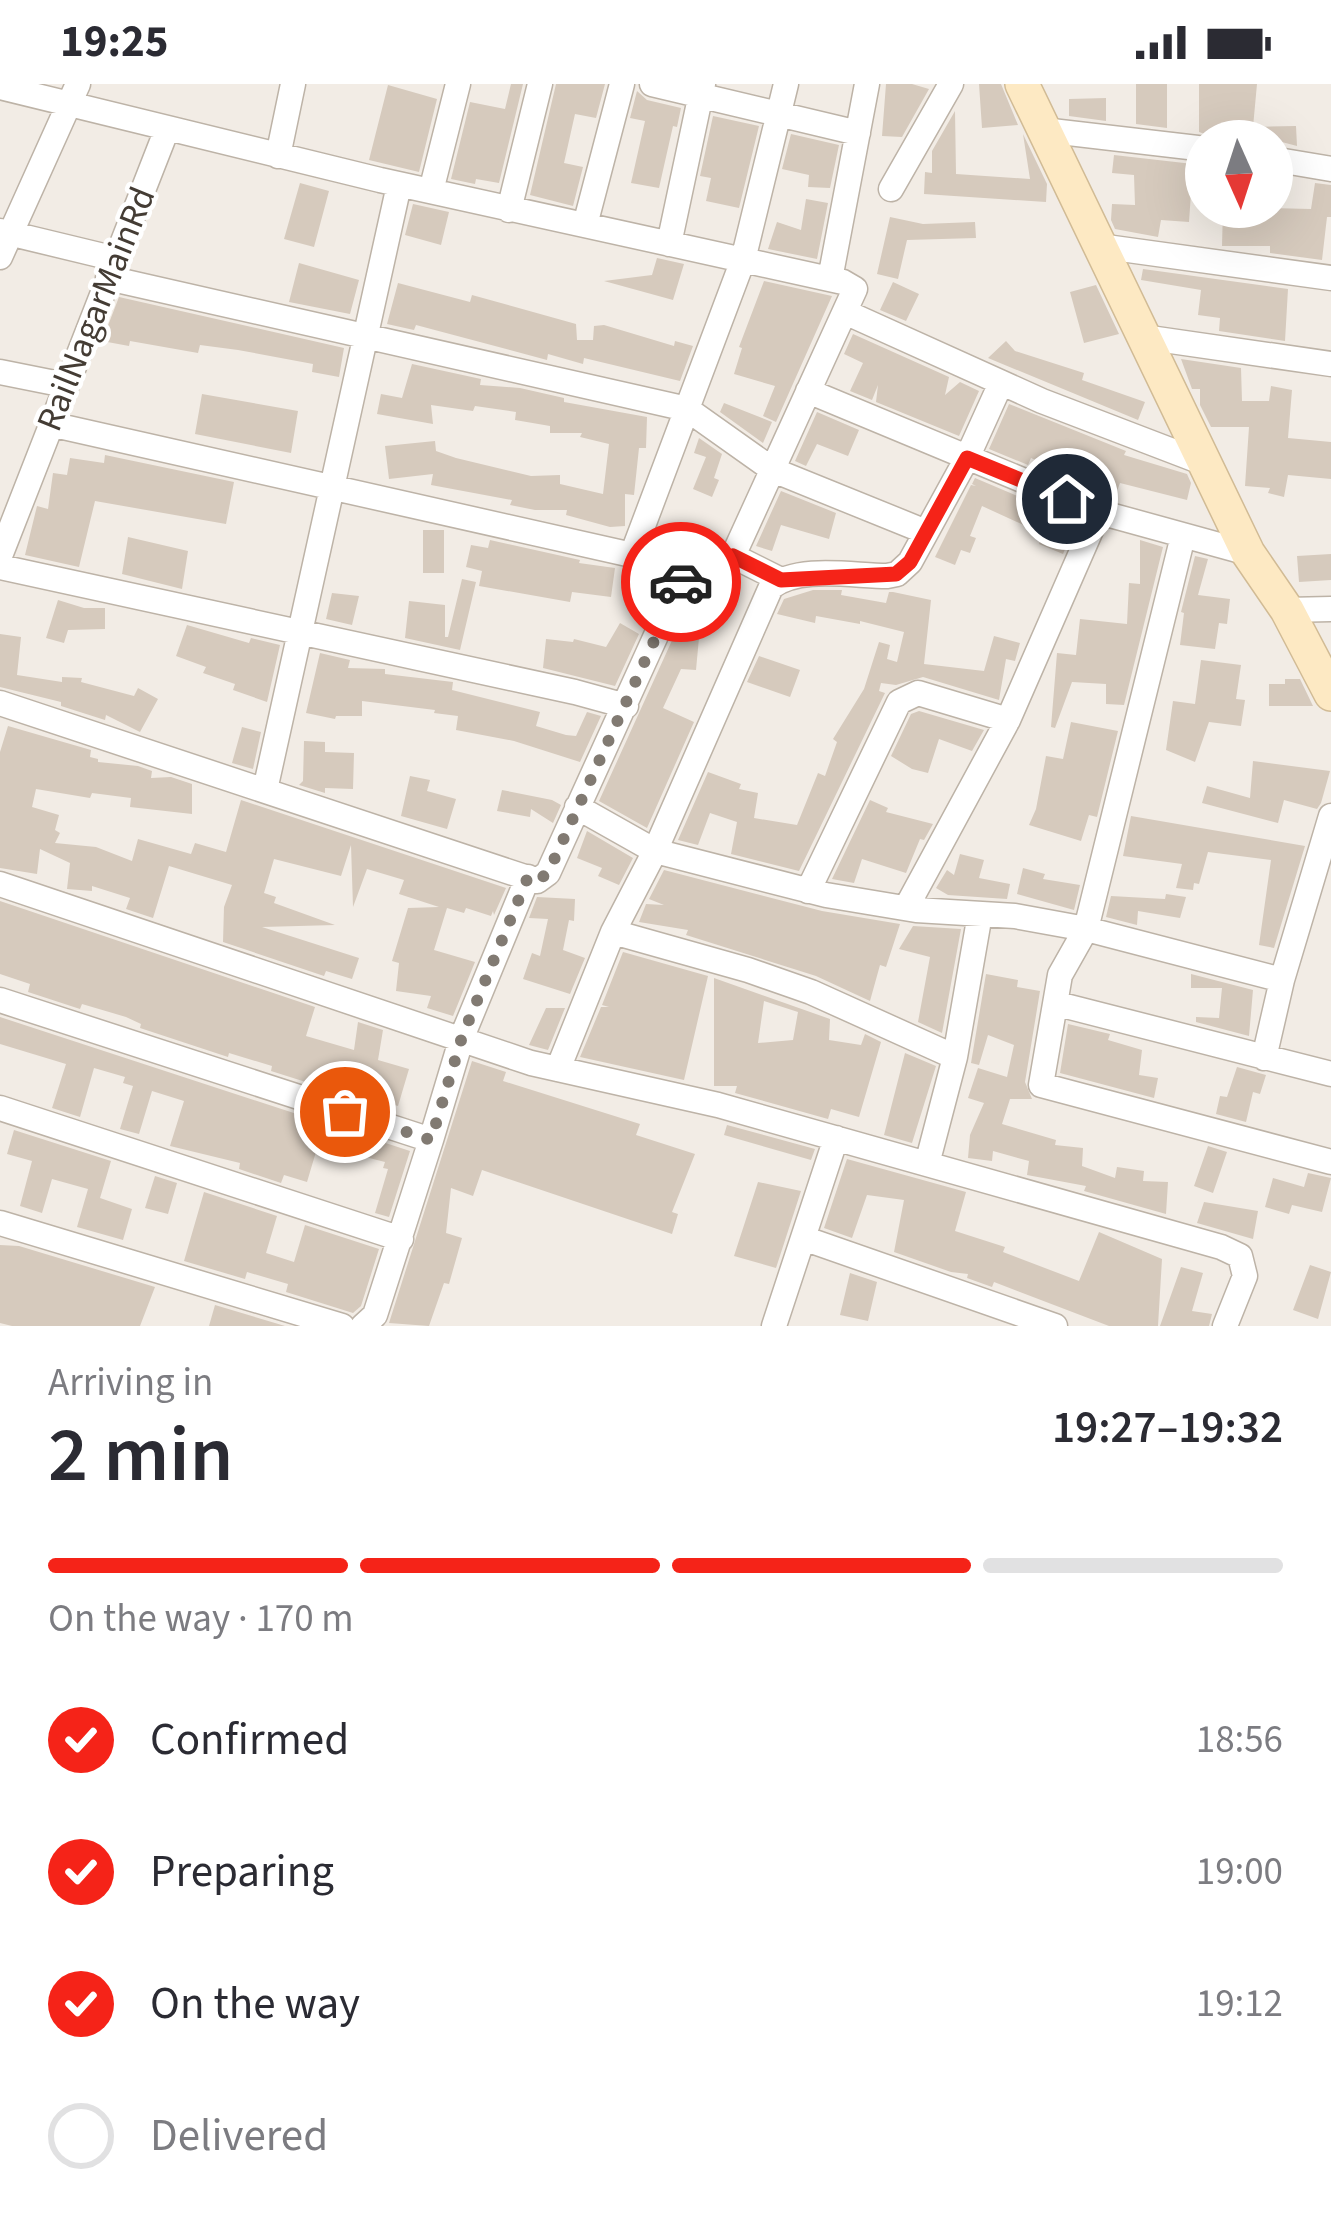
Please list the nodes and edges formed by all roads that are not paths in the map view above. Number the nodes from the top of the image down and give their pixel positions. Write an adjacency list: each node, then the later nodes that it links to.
1 (293, 84): 18 (street)
2 (458, 84): 23 (street)
3 (540, 84): 24 (street)
4 (622, 84): 25 (street)
5 (652, 84): 11 (street)
6 (786, 84): 13 (street)
7 (867, 84): 16 (street)
8 (951, 84): 22 (street)
9 (1022, 84): 15 (main road)
10 (0, 87): 12 (street)
11 (702, 90): 13 (street); 27 (street)
12 (73, 94): 14 (street); 26 (street)
13 (778, 114): 16 (street); 29 (street)
14 (167, 129): 18 (street); 30 (street, RailNagarMainRd)
15 (1043, 130): 17 (street); 28 (main road)
16 (858, 133): 32 (street)
17 (1185, 147)
18 (278, 156): 21 (street)
19 (1293, 163): 20 (street)
20 (1331, 169)
21 (400, 184): 23 (street); 34 (street)
22 (891, 189)
23 (431, 191): 24 (street)
24 (509, 209): 25 (street)
25 (585, 226): 27 (street)
26 (3, 241): 30 (street)
27 (669, 244): 29 (street)
28 (1099, 246): 31 (street); 35 (main road)
29 (743, 260): 32 (street); 41 (street)
30 (112, 268): 34 (street); 39 (street, RailNagarMainRd)
31 (1331, 278)
32 (830, 279): 33 (street)
33 (845, 312): 38 (street); 40 (street)
34 (366, 336): 41 (street); 46 (street)
35 (1143, 337): 36 (street); 44 (main road)
36 (1331, 364)
37 (0, 372): 39 (street)
38 (1001, 382): 43 (street); 44 (street)
39 (65, 386): 42 (street, RailNagarMainRd)
40 (808, 392): 43 (street); 45 (street)
41 (687, 410): 45 (street); 51 (street)
42 (50, 424): 46 (street); 52 (street, RailNagarMainRd)
43 (967, 458): 47 (street); 48 (street)
44 (1204, 464): 50 (main road)
45 (773, 470): 48 (street); 53 (street)
46 (333, 487): 51 (street); 59 (street)
47 (1099, 512): 49 (street); 63 (street)
48 (926, 532): 56 (street)
49 (1183, 536): 50 (street); 73 (street)
50 (1249, 553): 58 (main road)
51 (632, 555): 54 (street)
52 (0, 556)
53 (733, 556): 54 (street); 56 (street)
54 (689, 563): 62 (street)
55 (0, 568): 59 (street)
56 (781, 580): 67 (street)
57 (1331, 609): 58 (street)
58 (1286, 610): 60 (main road)
59 (300, 635): 62 (street); 64 (street)
60 (1331, 694)
61 (0, 703): 64 (street)
62 (626, 706): 65 (street)
63 (1008, 720): 70 (street); 71 (street)
64 (265, 790): 68 (street)
65 (577, 807): 67 (street); 68 (street)
66 (1329, 830): 75 (street)
67 (655, 851): 70 (street); 74 (street)
68 (528, 877): 78 (street)
69 (0, 884): 78 (street)
70 (808, 891): 71 (street)
71 (906, 908): 72 (street)
72 (980, 914): 73 (street); 79 (street)
73 (1086, 929): 75 (street); 77 (street)
74 (613, 932): 79 (street); 81 (street)
75 (1282, 980): 80 (street)
76 (0, 1000): 85 (street)
77 (1058, 1004): 80 (street); 86 (street)
78 (462, 1037): 81 (street); 85 (street)
79 (955, 1057): 87 (street)
80 (1264, 1058): 82 (street)
81 (558, 1069): 84 (street)
82 (1331, 1074)
83 (0, 1108): 90 (street)
84 (836, 1138): 87 (street); 89 (street)
85 (431, 1140): 90 (street)
86 (1331, 1162)
87 (927, 1164): 94 (street)
88 (0, 1223): 91 (street)
89 (803, 1238): 92 (street); 93 (street)
90 (400, 1239): 91 (street)
91 (360, 1325)
92 (774, 1326)
93 (1055, 1326)
94 (1226, 1326)

